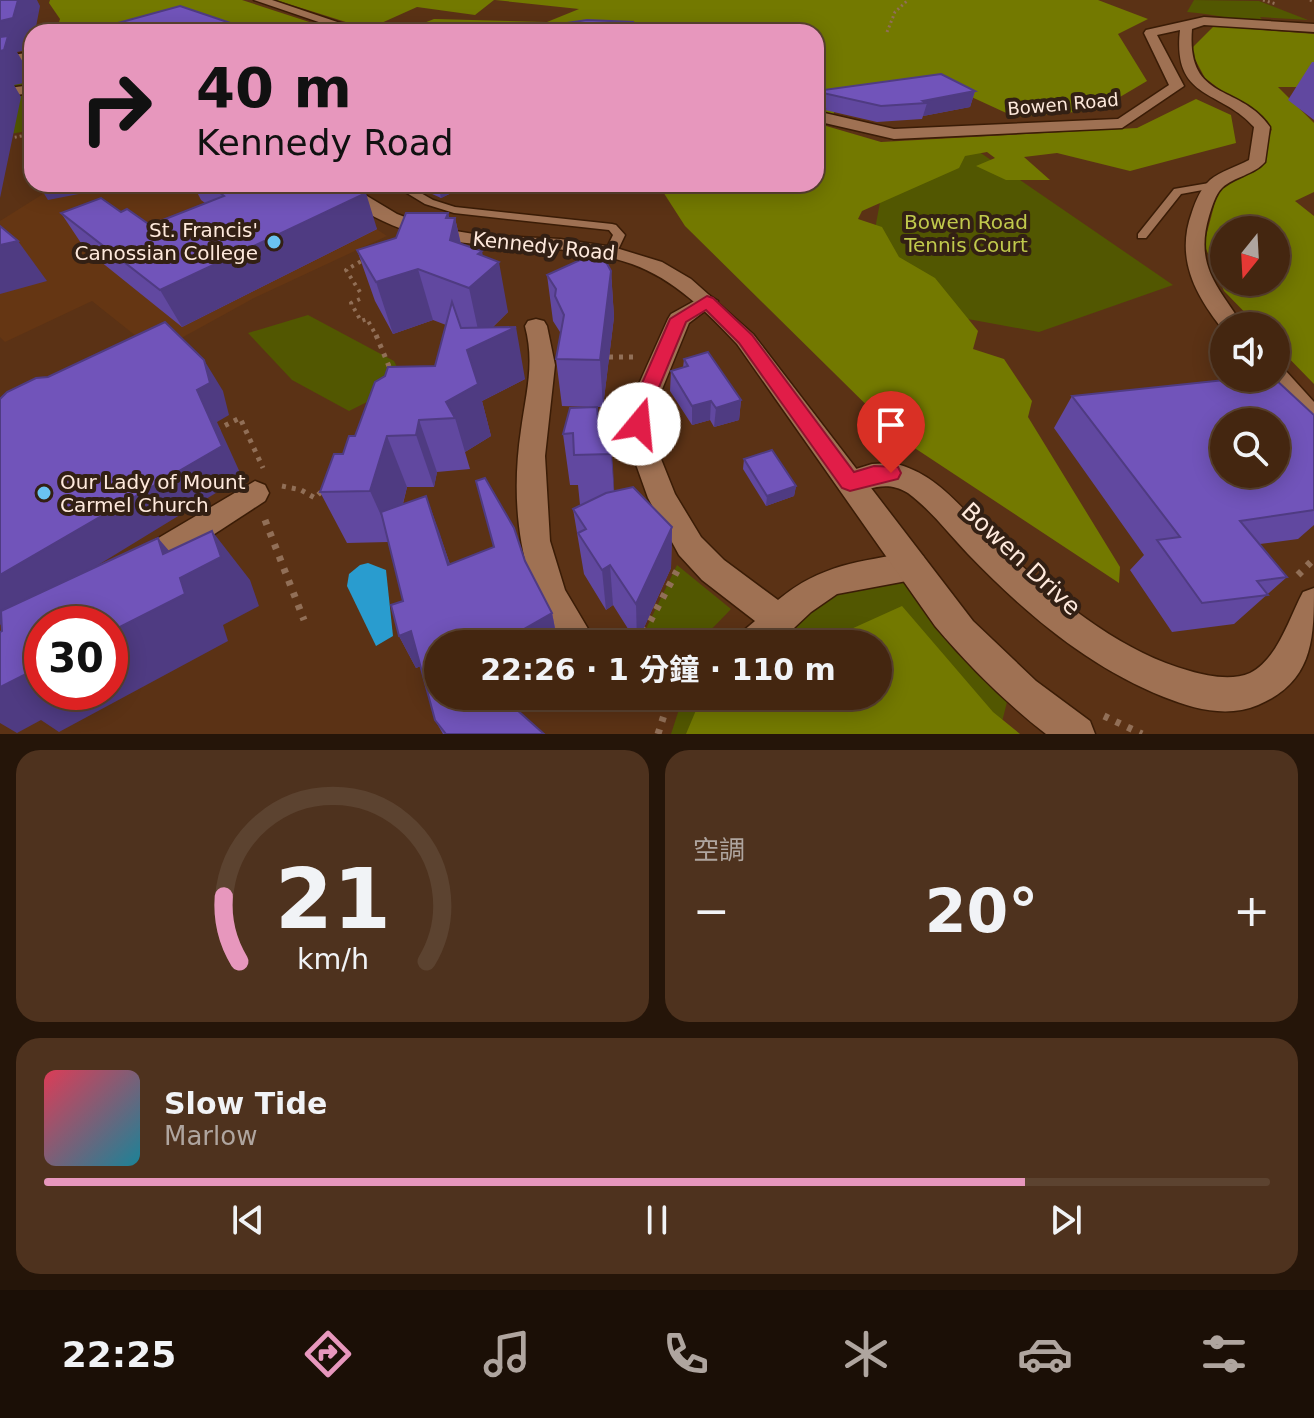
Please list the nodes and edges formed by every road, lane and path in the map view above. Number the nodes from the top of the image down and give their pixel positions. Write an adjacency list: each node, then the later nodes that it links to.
1 (260, 0): 4 (street)
2 (908, 0): 6 (path)
3 (1193, 23): 5 (street, Bowen Road); 13 (street, Bowen Road); 16 (street)
4 (336, 24)
5 (1314, 28)
6 (887, 32)
7 (24, 57): 8 (street)
8 (0, 61)
9 (24, 64): 10 (lane)
10 (0, 68)
11 (24, 90): 12 (street)
12 (0, 93)
13 (824, 118)
14 (24, 136): 15 (path)
15 (0, 140)
16 (1215, 185): 19 (lane); 23 (street)
17 (348, 192): 20 (street, Kennedy Road)
18 (409, 192): 20 (lane)
19 (1142, 236)
20 (611, 252): 22 (street, Kennedy Road)
21 (370, 257): 27 (path)
22 (707, 301): 31 (street, Kennedy Road); 35 (street)
23 (1220, 312)
24 (536, 326): 42 (street)
25 (609, 357): 26 (path)
26 (651, 357)
27 (392, 379)
28 (1290, 392): 29 (street)
29 (1314, 419)
30 (213, 432): 32 (path)
31 (850, 482): 37 (street, Kennedy Road); 39 (street, Bowen Drive)
32 (260, 483): 38 (street); 40 (path)
33 (327, 487): 34 (path)
34 (301, 490)
35 (690, 546): 41 (street); 43 (path)
36 (1314, 559): 39 (path)
37 (912, 566): 41 (street); 47 (street, Kennedy Road)
38 (111, 583)
39 (1304, 595)
40 (304, 620)
41 (779, 620): 44 (street)
42 (571, 630)
43 (645, 630)
44 (769, 630)
45 (666, 710): 46 (path)
46 (658, 734)
47 (1077, 734)

